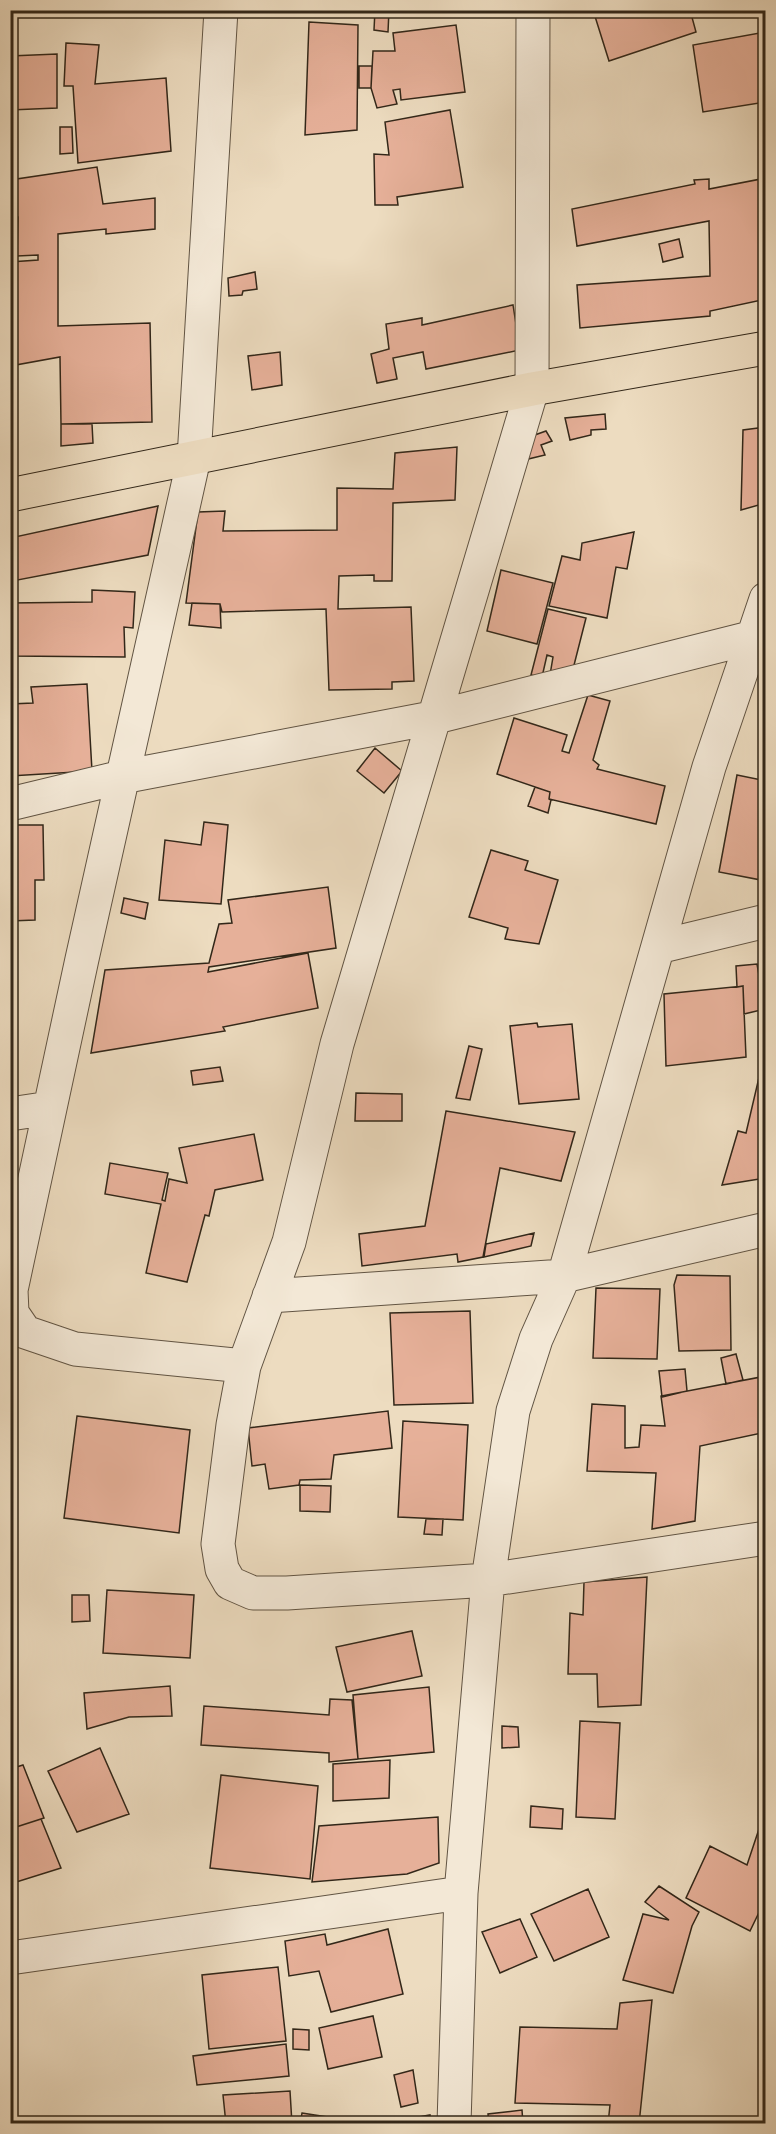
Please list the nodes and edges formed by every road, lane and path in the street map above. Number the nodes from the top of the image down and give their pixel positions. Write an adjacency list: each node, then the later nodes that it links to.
1 (221, 10): 5 (street)
2 (533, 10): 4 (street)
3 (765, 348): 4 (main road)
4 (532, 389): 5 (main road); 9 (street)
5 (194, 458): 6 (main road); 10 (street)
6 (10, 495)
7 (765, 599): 8 (street)
8 (759, 636): 9 (street); 13 (street)
9 (432, 718): 10 (street); 18 (street)
10 (122, 777): 11 (street); 14 (street)
11 (10, 804)
12 (765, 921): 13 (street)
13 (658, 947): 17 (street)
14 (50, 1108): 15 (street); 19 (street)
15 (10, 1114)
16 (765, 1229): 17 (street)
17 (564, 1276): 18 (street); 21 (street)
18 (269, 1296): 19 (street)
19 (244, 1366): 21 (street)
20 (765, 1538): 21 (street)
21 (488, 1580): 22 (street)
22 (461, 1893): 23 (street); 24 (street)
23 (10, 1958)
24 (454, 2124)

